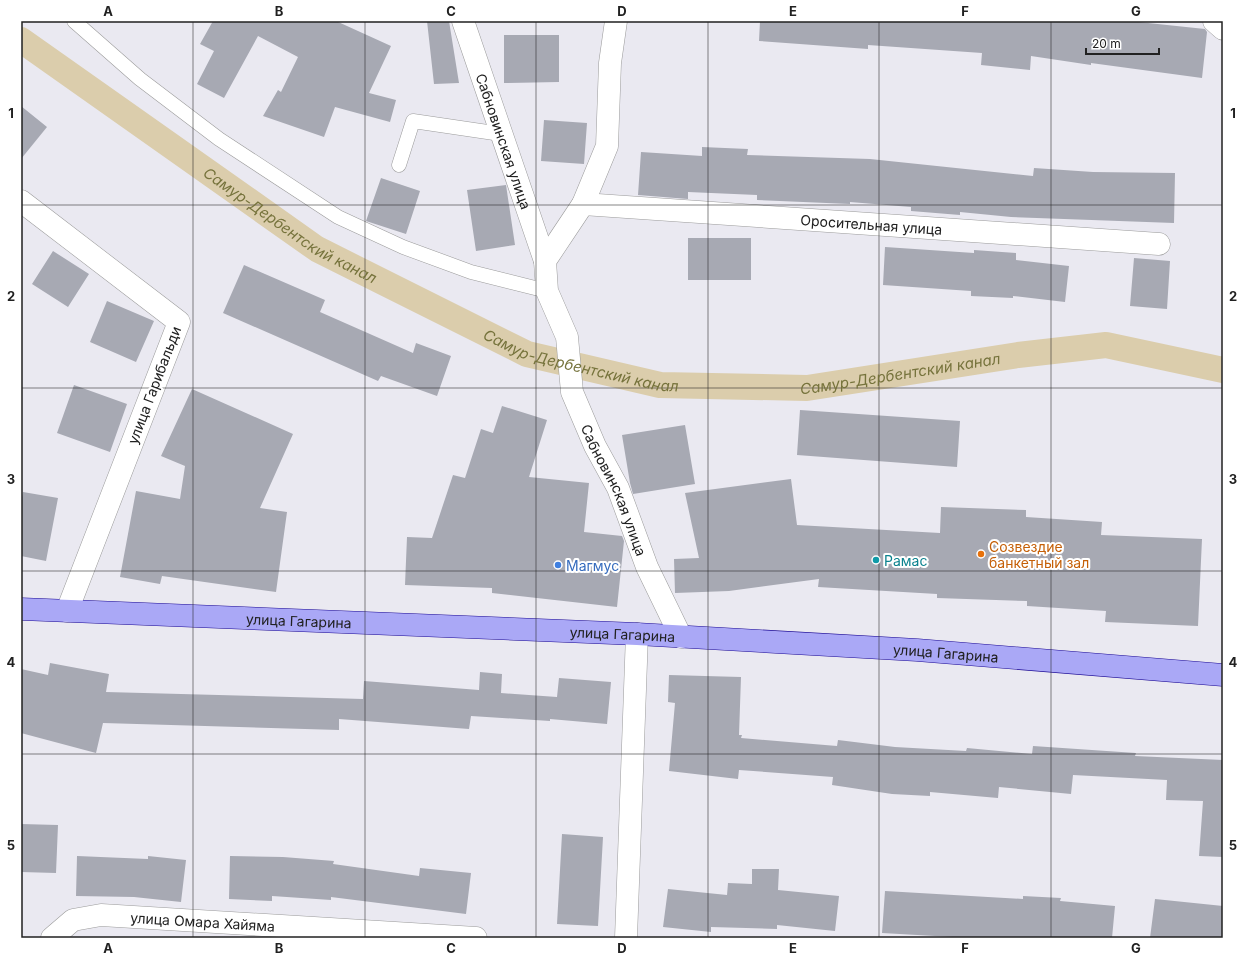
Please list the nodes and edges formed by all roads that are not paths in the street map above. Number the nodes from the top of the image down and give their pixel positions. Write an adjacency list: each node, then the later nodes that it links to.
1 (74, 21): 12 (lane)
2 (463, 21): 6 (street, Сабновинская улица)
3 (616, 21): 9 (street)
4 (1214, 21): 5 (street)
5 (1223, 29)
6 (500, 134): 7 (lane); 11 (street, Сабновинская улица)
7 (399, 165)
8 (21, 201): 14 (street, улица Гарибальди)
9 (584, 204): 10 (street, Оросительная улица); 11 (street)
10 (1159, 244)
11 (545, 261): 12 (street, Сабновинская улица)
12 (547, 291): 16 (street, Сабновинская улица)
13 (21, 609): 14 (main road, улица Гагарина)
14 (66, 611): 15 (main road, улица Гагарина)
15 (637, 634): 16 (main road, улица Гагарина); 20 (street)
16 (681, 637): 17 (main road, улица Гагарина)
17 (1223, 675)
18 (52, 938): 19 (street, улица Омара Хайяма)
19 (476, 938)
20 (626, 938)

